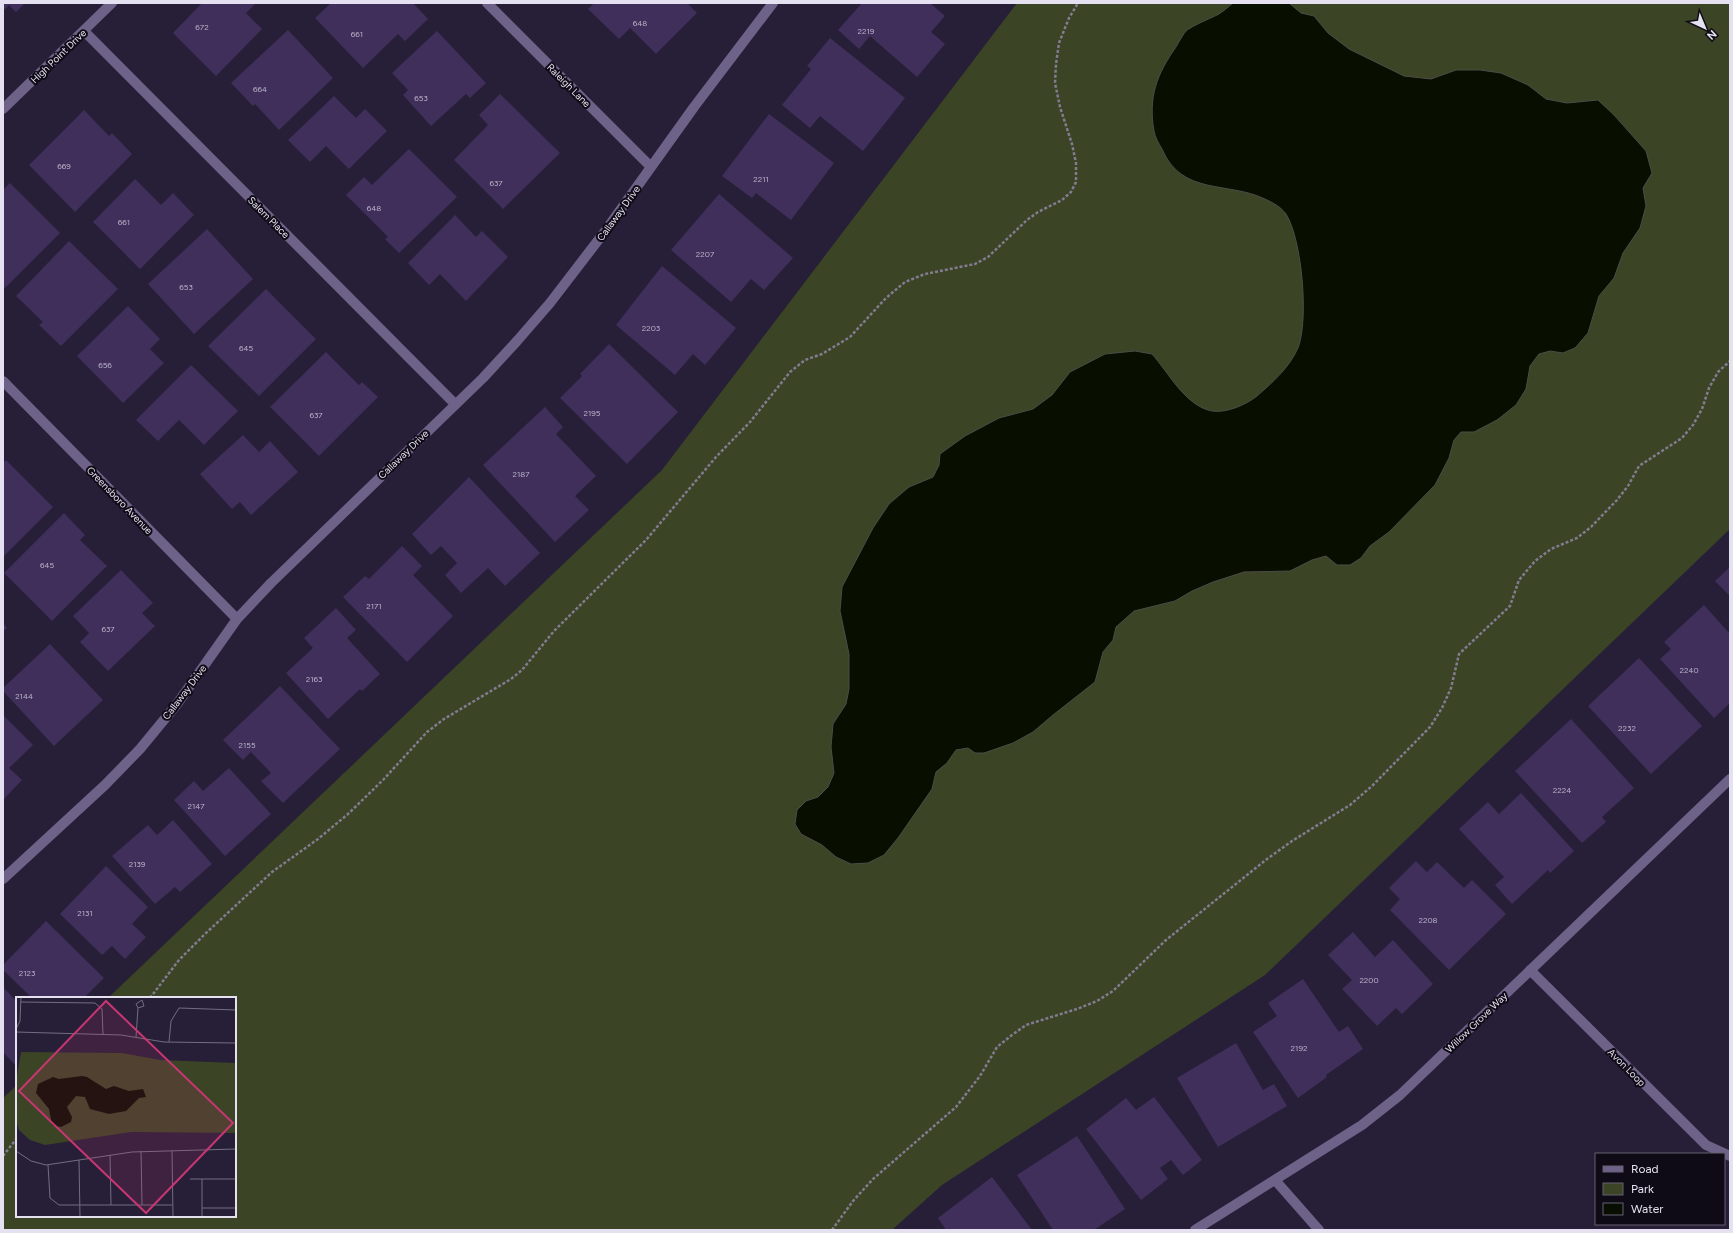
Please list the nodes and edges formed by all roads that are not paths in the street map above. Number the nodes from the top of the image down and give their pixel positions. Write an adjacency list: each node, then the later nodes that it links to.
1 (112, 3): 4 (street, High Point Drive)
2 (487, 3): 6 (street, Raleigh Lane)
3 (773, 3): 6 (street, Callaway Drive)
4 (84, 30): 5 (street, High Point Drive); 8 (street, Salem Place)
5 (3, 109)
6 (651, 167): 8 (street, Callaway Drive)
7 (3, 381): 9 (street, Greensboro Avenue)
8 (455, 404): 9 (street, Callaway Drive)
9 (237, 620): 11 (street, Callaway Drive)
10 (1730, 779): 12 (street, Willow Grove Way)
11 (3, 879)
12 (1530, 970): 13 (street, Avon Loop); 14 (street, Willow Grove Way)
13 (1723, 1153)
14 (1275, 1180): 15 (street, Willow Grove Way); 16 (street)
15 (1195, 1230)
16 (1319, 1230)

